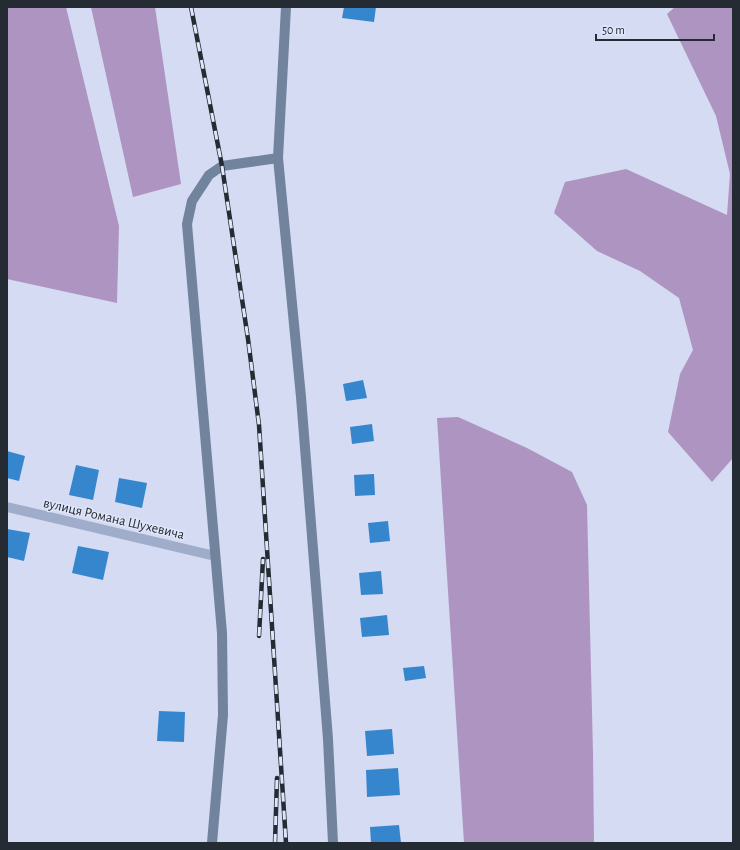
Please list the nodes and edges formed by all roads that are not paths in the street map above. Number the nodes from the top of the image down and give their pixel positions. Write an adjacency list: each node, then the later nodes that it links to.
1 (286, 7): 2 (street)
2 (278, 158): 4 (street); 6 (street)
3 (7, 507): 4 (street, вулиця Романа Шухевича)
4 (215, 556): 5 (street)
5 (212, 843)
6 (333, 843)

